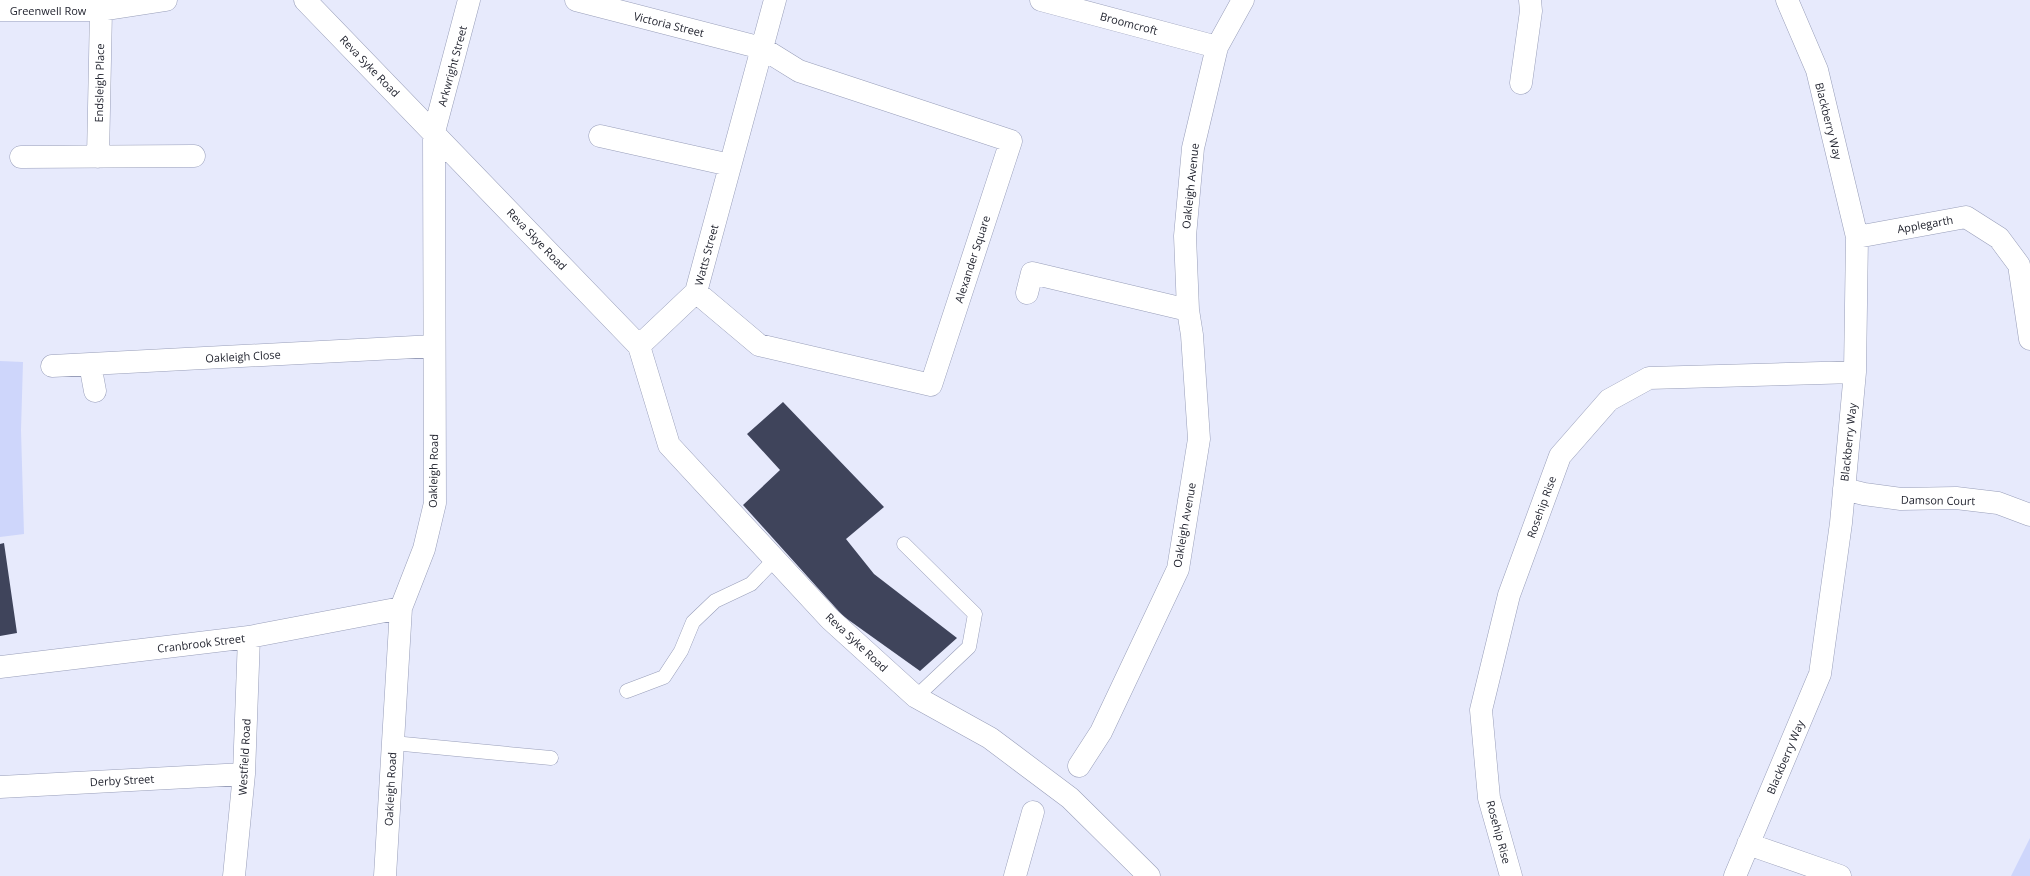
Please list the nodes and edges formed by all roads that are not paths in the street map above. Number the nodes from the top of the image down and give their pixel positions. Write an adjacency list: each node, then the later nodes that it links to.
1 (166, 0): 11 (street, Greenwell Row)
2 (305, 0): 15 (street, Reva Syke Road)
3 (469, 0): 15 (street, Arkwright Street)
4 (576, 0): 13 (street, Victoria Street)
5 (775, 0): 13 (street, Watts Street)
6 (1041, 0): 12 (street, Broomcroft)
7 (1243, 0): 12 (street, Oakleigh Avenue)
8 (1530, 0): 14 (street)
9 (1787, 0): 21 (street, Blackberry Way)
10 (0, 10): 11 (street, Greenwell Row)
11 (101, 10): 19 (street, Endsleigh Place)
12 (1217, 47): 24 (street, Oakleigh Avenue)
13 (762, 48): 20 (street, Watts Street); 22 (street, Alexander Square)
14 (1521, 83)
15 (434, 132): 26 (street, Oakleigh Road); 27 (street, Reva Skye Road)
16 (600, 136): 20 (street)
17 (194, 156): 19 (street)
18 (21, 157): 19 (street)
19 (98, 157)
20 (730, 165): 22 (street, Watts Street)
21 (1858, 237): 25 (street, Applegarth); 30 (street, Blackberry Way)
22 (696, 292): 27 (street, Watts Street)
23 (1027, 293): 24 (street)
24 (1188, 310): 43 (street, Oakleigh Avenue)
25 (2030, 339)
26 (434, 346): 28 (street, Oakleigh Close); 36 (street, Oakleigh Road)
27 (639, 346): 35 (street, Reva Syke Road)
28 (90, 364): 29 (street, Oakleigh Close); 31 (street)
29 (52, 366)
30 (1855, 372): 32 (street, Blackberry Way); 52 (street, Rosehip Rise)
31 (95, 391)
32 (1844, 489): 33 (street, Damson Court); 47 (street, Blackberry Way)
33 (2030, 515)
34 (904, 544): 40 (lane)
35 (775, 559): 39 (lane); 40 (street, Reva Syke Road)
36 (401, 608): 37 (street, Cranbrook Street); 41 (street, Oakleigh Road)
37 (249, 637): 38 (street, Cranbrook Street); 44 (street, Westfield Road)
38 (0, 667)
39 (626, 691)
40 (916, 697): 51 (street, Reva Syke Road)
41 (392, 743): 42 (lane); 49 (street, Oakleigh Road)
42 (551, 758)
43 (1079, 766)
44 (244, 774): 45 (street, Derby Street); 48 (street, Westfield Road)
45 (0, 787)
46 (1033, 812): 50 (street)
47 (1748, 844): 53 (street, Blackberry Way); 54 (street)
48 (234, 876)
49 (385, 876)
50 (1015, 876)
51 (1149, 876)
52 (1511, 876)
53 (1735, 876)
54 (1840, 876)

